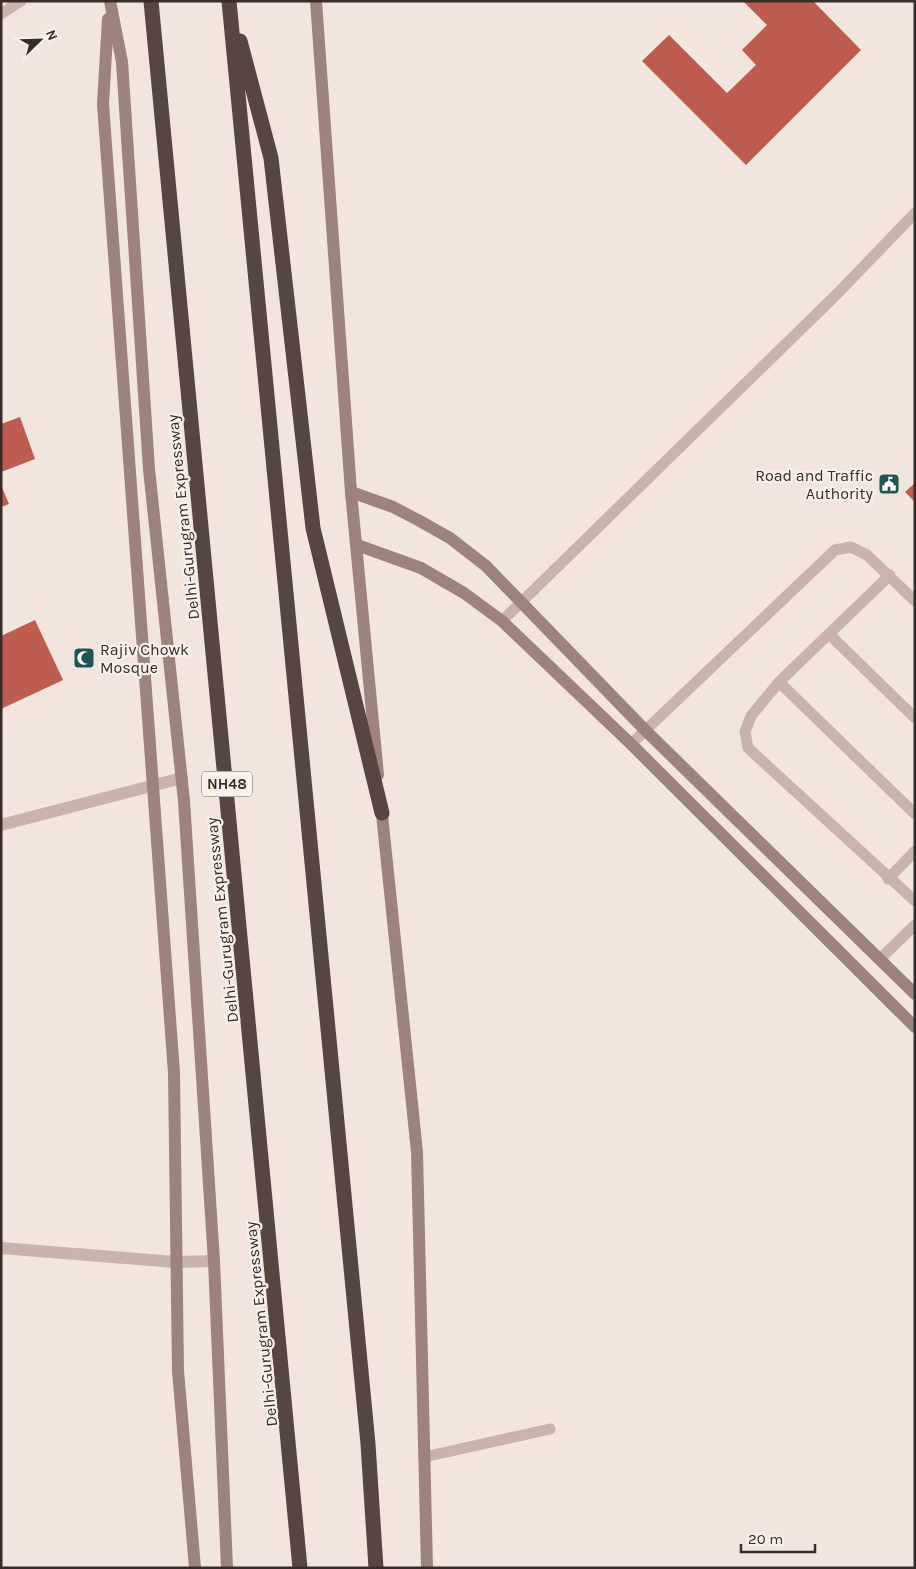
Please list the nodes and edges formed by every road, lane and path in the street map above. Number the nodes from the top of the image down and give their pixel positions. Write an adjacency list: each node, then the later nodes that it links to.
1 (21, 1): 6 (lane)
2 (110, 1): 19 (main road); 20 (main road)
3 (151, 1): 38 (highway, Delhi-Gurugram Expressway / NH48)
4 (229, 1): 21 (highway); 39 (highway)
5 (316, 1): 8 (main road)
6 (1, 14)
7 (915, 213): 11 (lane)
8 (351, 492): 9 (main road); 11 (main road)
9 (357, 545): 13 (main road); 21 (main road)
10 (890, 575): 12 (lane); 14 (lane); 17 (lane)
11 (520, 601): 13 (lane); 17 (main road)
12 (915, 601)
13 (502, 620): 18 (main road)
14 (828, 634): 15 (lane); 16 (lane)
15 (779, 682): 22 (lane); 25 (lane)
16 (915, 718)
17 (645, 730): 18 (lane); 28 (main road)
18 (631, 744): 30 (main road)
19 (182, 778): 20 (street); 32 (main road)
20 (152, 784): 23 (street); 33 (main road)
21 (382, 813): 35 (main road)
22 (915, 814)
23 (1, 825)
24 (915, 851): 25 (lane)
25 (888, 879): 26 (lane)
26 (915, 901)
27 (915, 925): 28 (lane)
28 (880, 960): 29 (main road)
29 (915, 994)
30 (915, 1027)
31 (1, 1248): 33 (street)
32 (214, 1261): 33 (street); 37 (main road)
33 (175, 1262): 36 (main road)
34 (550, 1429): 35 (lane)
35 (424, 1457): 40 (main road)
36 (195, 1568)
37 (227, 1568)
38 (300, 1568)
39 (376, 1568)
40 (427, 1568)

